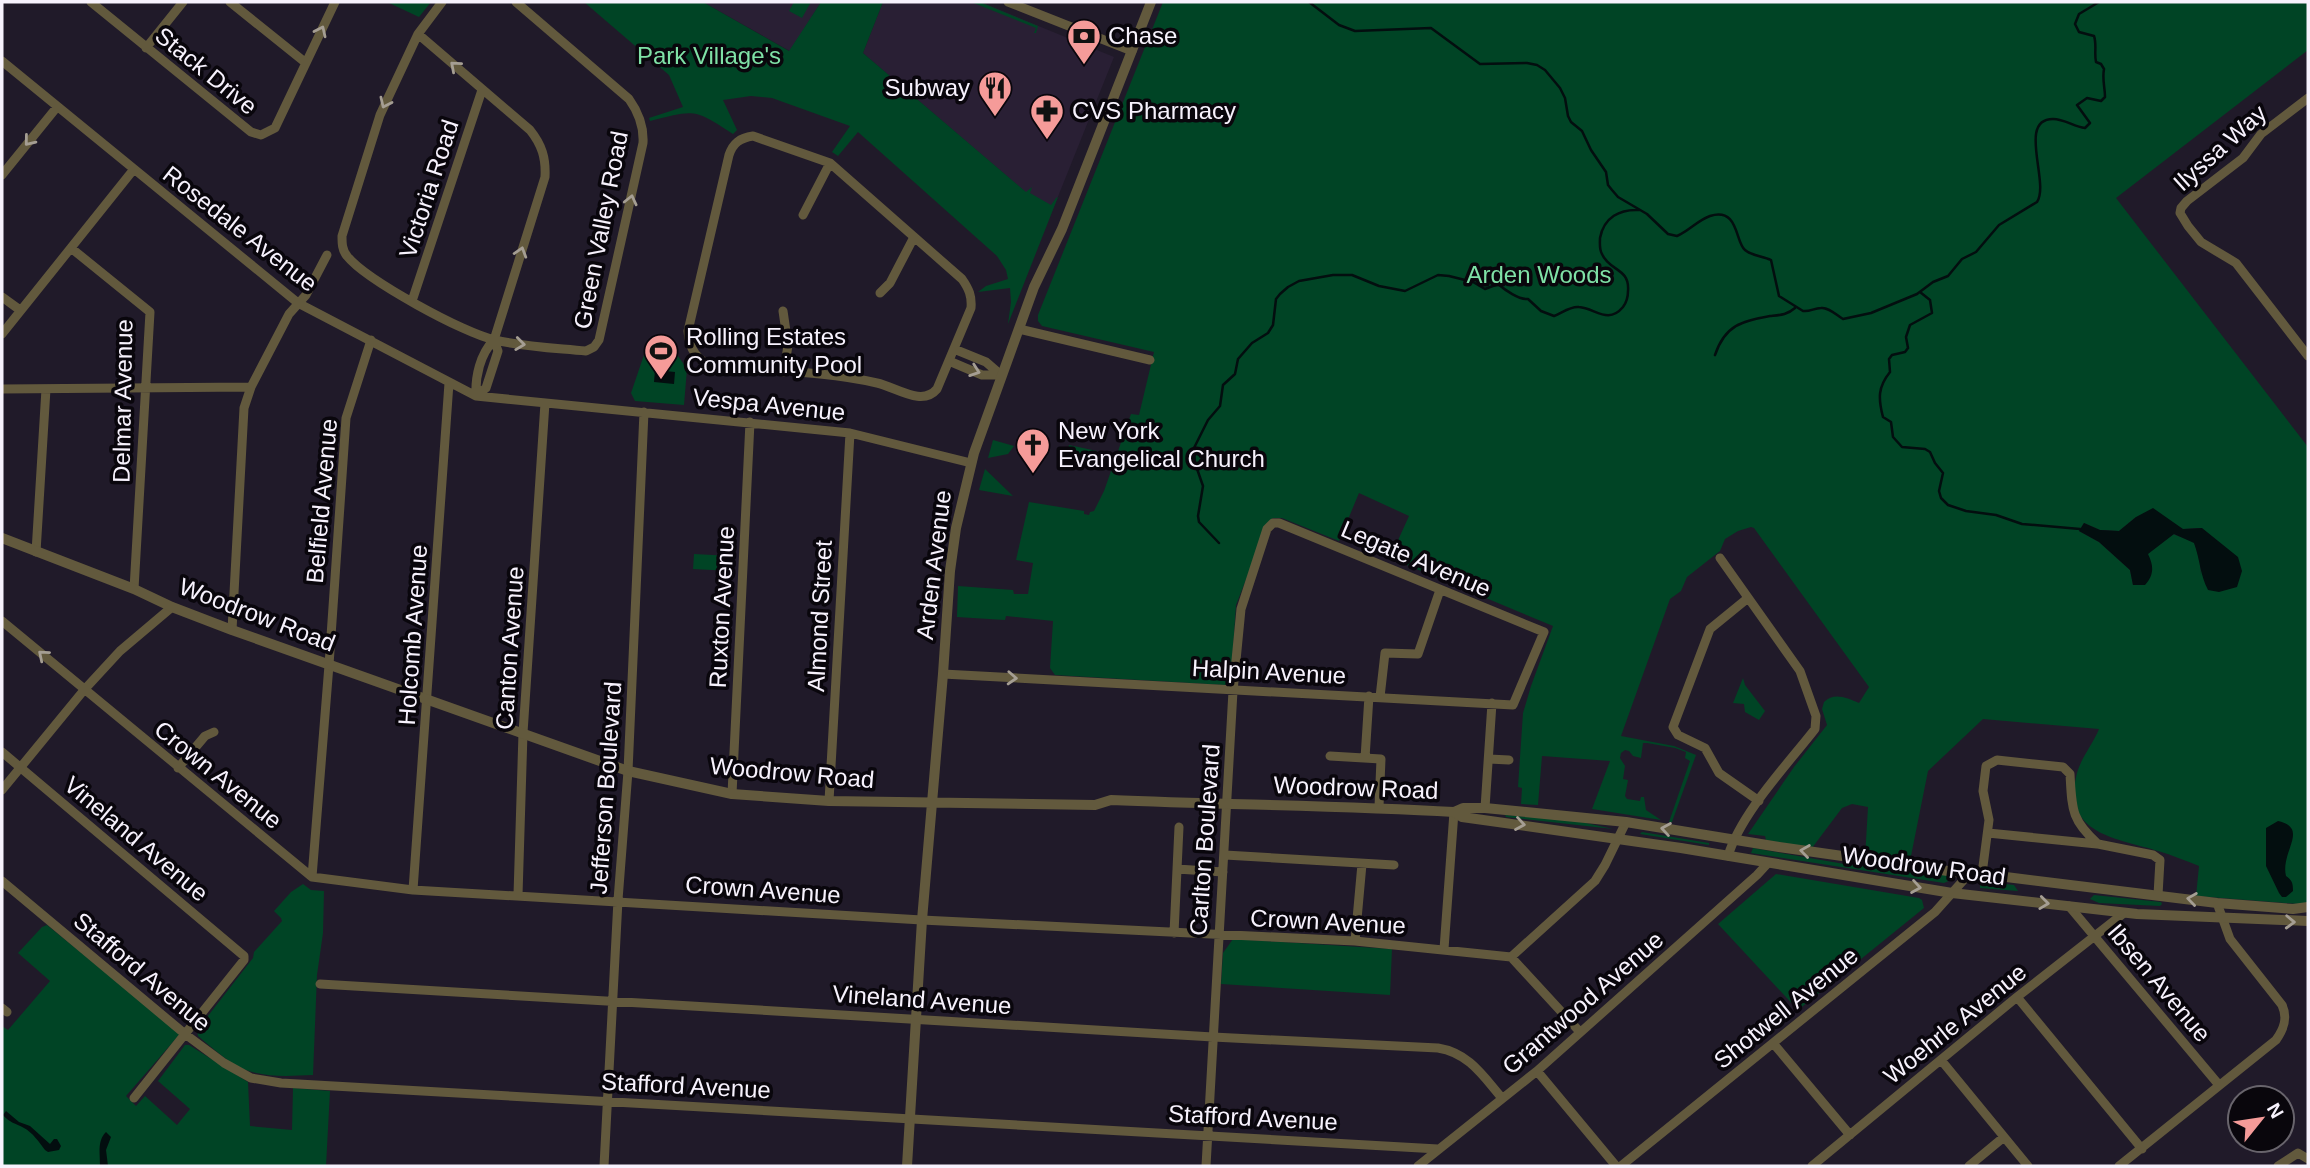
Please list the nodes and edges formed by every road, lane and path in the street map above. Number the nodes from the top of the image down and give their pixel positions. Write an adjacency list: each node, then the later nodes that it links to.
1 (91, 2): 10 (street, Stack Drive)
2 (183, 2): 10 (street)
3 (230, 2): 13 (street)
4 (335, 2): 13 (street, one-way to 4)
5 (442, 2): 9 (street, Green Valley Road)
6 (516, 2): 33 (street, Green Valley Road, one-way to 6)
7 (1008, 2): 11 (street)
8 (1151, 2): 11 (street, Arden Avenue)
9 (418, 34): 14 (street, one-way to 9); 26 (street, Green Valley Road, one-way to 26)
10 (146, 48): 13 (street, Stack Drive)
11 (1132, 51): 30 (street, Arden Avenue)
12 (2, 61): 16 (street, Rosedale Avenue)
13 (306, 63)
14 (482, 90): 26 (street, Victoria Road); 33 (street, one-way to 14)
15 (2308, 98): 35 (street, Ilyssa Way)
16 (57, 107): 18 (street, Rosedale Avenue); 19 (street, one-way to 19)
17 (830, 163): 20 (street); 21 (street); 38 (street)
18 (134, 169): 22 (street); 27 (street, Rosedale Avenue)
19 (2, 175)
20 (803, 215)
21 (914, 237): 24 (street); 34 (street)
22 (71, 248): 28 (street); 42 (street, Delmar Avenue)
23 (327, 255): 27 (street)
24 (880, 293)
25 (2, 298): 28 (street)
26 (412, 301): 33 (street, Green Valley Road)
27 (298, 303): 32 (street, Rosedale Avenue); 41 (street)
28 (20, 310): 31 (street)
29 (783, 311): 38 (street)
30 (1019, 329): 36 (street); 39 (street, Arden Avenue)
31 (2, 334)
32 (371, 340): 40 (street, Rosedale Avenue); 62 (street, Belfield Avenue)
33 (494, 340): 45 (street)
34 (954, 349): 37 (street); 39 (street)
35 (2308, 356)
36 (1150, 360)
37 (949, 361): 38 (street); 39 (street, one-way to 39)
38 (784, 372)
39 (1001, 375): 50 (street, Arden Avenue)
40 (449, 383): 45 (street, Rosedale Avenue); 68 (street, Holcomb Avenue)
41 (251, 387): 42 (street); 60 (street)
42 (147, 388): 44 (street); 55 (street, Delmar Avenue)
43 (2, 389): 44 (street)
44 (46, 389): 53 (street)
45 (476, 396): 46 (street, Vespa Avenue)
46 (545, 403): 47 (street, Vespa Avenue); 71 (street, Canton Avenue)
47 (644, 412): 48 (street, Vespa Avenue); 79 (street, Jefferson Boulevard)
48 (750, 422): 49 (street, Vespa Avenue); 81 (street, Ruxton Avenue)
49 (850, 433): 50 (street, Vespa Avenue); 82 (street, Almond Street)
50 (971, 463): 63 (street, Arden Avenue)
51 (1273, 523): 56 (street, Legate Avenue); 65 (street, Carlton Boulevard)
52 (2, 538): 53 (street, Woodrow Road)
53 (36, 552): 55 (street, Woodrow Road)
54 (1720, 558): 57 (street)
55 (134, 589): 58 (street, Woodrow Road)
56 (1440, 590): 61 (street, Legate Avenue); 67 (street)
57 (1748, 598): 83 (street); 83 (street)
58 (172, 607): 60 (street, Woodrow Road); 64 (street)
59 (2, 621): 64 (street, Crown Avenue, one-way to 59)
60 (232, 630): 62 (street, Woodrow Road)
61 (1544, 632): 69 (street, Halpin Avenue)
62 (329, 665): 68 (street, Woodrow Road); 104 (street, Belfield Avenue)
63 (943, 674): 65 (street, Halpin Avenue, one-way to 65); 84 (street, Arden Avenue)
64 (84, 690): 77 (street); 78 (street, Crown Avenue)
65 (1233, 691): 66 (street, Halpin Avenue); 85 (street, Carlton Boulevard)
66 (1369, 696): 67 (street, Halpin Avenue); 74 (street)
67 (1380, 697): 69 (street, Halpin Avenue)
68 (428, 699): 71 (street, Woodrow Road); 106 (street, Holcomb Avenue)
69 (1492, 704): 75 (street)
70 (214, 732): 78 (street)
71 (523, 733): 79 (street, Woodrow Road); 108 (street, Canton Avenue)
72 (2, 752): 77 (street, Vineland Avenue)
73 (1330, 756): 74 (street)
74 (1365, 758): 86 (street)
75 (1489, 759): 76 (street); 87 (street)
76 (1509, 760)
77 (21, 768): 80 (street); 129 (street, Vineland Avenue)
78 (177, 768): 104 (street, Crown Avenue)
79 (628, 771): 81 (street, Woodrow Road); 110 (street, Jefferson Boulevard)
80 (2, 790)
81 (732, 794): 82 (street, Woodrow Road)
82 (829, 801): 84 (street, Woodrow Road)
83 (1759, 801): 93 (street)
84 (931, 803): 85 (street, Woodrow Road); 116 (street, Arden Avenue)
85 (1228, 805): 86 (street, Woodrow Road); 95 (street, Carlton Boulevard)
86 (1379, 807): 88 (street, Woodrow Road)
87 (1485, 808): 88 (street, Woodrow Road); 89 (street, Woodrow Road)
88 (1454, 812): 92 (street, Woodrow Road, one-way to 92); 122 (street)
89 (1626, 822): 92 (street); 93 (street, Woodrow Road, one-way to 89)
90 (1179, 827): 100 (street)
91 (1987, 834): 94 (street); 94 (street); 103 (street)
92 (1619, 839): 96 (street, Woodrow Road); 123 (street)
93 (1733, 839): 96 (street); 102 (street, Woodrow Road, one-way to 93)
94 (2098, 844): 109 (street)
95 (1225, 855): 98 (street); 101 (street, Carlton Boulevard)
96 (1728, 856): 97 (street, Woodrow Road)
97 (1768, 863): 107 (street, Woodrow Road, one-way to 107); 128 (street, Grantwood Avenue)
98 (1362, 864): 99 (street); 121 (street)
99 (1394, 865)
100 (1177, 869): 101 (street); 118 (street)
101 (1223, 872): 119 (street, Carlton Boulevard)
102 (1969, 874): 103 (street, Woodrow Road); 107 (street, Shotwell Avenue)
103 (1982, 874): 109 (street, Woodrow Road)
104 (312, 877): 106 (street, Crown Avenue)
105 (2, 880): 129 (street, Stafford Avenue)
106 (413, 890): 108 (street, Crown Avenue)
107 (1952, 893): 112 (street, Woodrow Road, one-way to 112); 131 (street, Shotwell Avenue)
108 (518, 895): 110 (street, Crown Avenue)
109 (2158, 895): 111 (street, Woodrow Road, one-way to 109)
110 (618, 900): 116 (street, Crown Avenue); 126 (street, Jefferson Boulevard)
111 (2217, 903): 113 (street, Woodrow Road); 115 (street)
112 (2069, 906): 114 (street, Woodrow Road); 120 (street, Ibsen Avenue)
113 (2308, 907)
114 (2124, 913): 115 (street, Woodrow Road); 120 (street, Woehrle Avenue)
115 (2222, 919): 117 (street, Woodrow Road, one-way to 117); 134 (street)
116 (922, 920): 118 (street, Crown Avenue); 127 (street, Arden Avenue)
117 (2308, 921)
118 (1174, 933): 119 (street, Crown Avenue)
119 (1218, 935): 121 (street, Crown Avenue); 130 (street, Carlton Boulevard)
120 (2095, 937): 125 (street, Woehrle Avenue); 134 (street, Ibsen Avenue)
121 (1355, 941): 122 (street, Crown Avenue)
122 (1444, 949): 123 (street, Crown Avenue)
123 (1511, 957): 128 (street)
124 (320, 984): 126 (street, Vineland Avenue)
125 (2017, 997): 132 (street, Woehrle Avenue); 143 (street)
126 (612, 1000): 127 (street, Vineland Avenue); 137 (street, Jefferson Boulevard)
127 (917, 1019): 130 (street, Vineland Avenue); 138 (street, Arden Avenue)
128 (1580, 1032): 133 (street, Grantwood Avenue)
129 (185, 1034): 135 (street); 137 (street, Stafford Avenue)
130 (1213, 1037): 136 (street, Vineland Avenue); 139 (street, Carlton Boulevard)
131 (1773, 1043): 140 (street); 149 (street, Shotwell Avenue)
132 (1941, 1060): 140 (street, Woehrle Avenue); 141 (street)
133 (1537, 1070): 136 (street, Grantwood Avenue); 149 (street)
134 (2219, 1085): 143 (street)
135 (134, 1098)
136 (1503, 1098): 142 (street, Grantwood Avenue)
137 (606, 1101): 138 (street, Stafford Avenue); 145 (street, Jefferson Boulevard)
138 (911, 1118): 139 (street, Stafford Avenue); 146 (street, Arden Avenue)
139 (1208, 1135): 142 (street, Stafford Avenue); 147 (street, Carlton Boulevard)
140 (1850, 1135): 150 (street, Woehrle Avenue)
141 (2004, 1137): 151 (street); 152 (street)
142 (1438, 1149): 148 (street, Grantwood Avenue)
143 (2142, 1149): 153 (street)
144 (2308, 1159): 154 (street)
145 (604, 1166)
146 (907, 1166)
147 (1206, 1166)
148 (1418, 1166)
149 (1618, 1166)
150 (1812, 1166)
151 (1969, 1166)
152 (2028, 1166)
153 (2119, 1166)
154 (2278, 1166)

